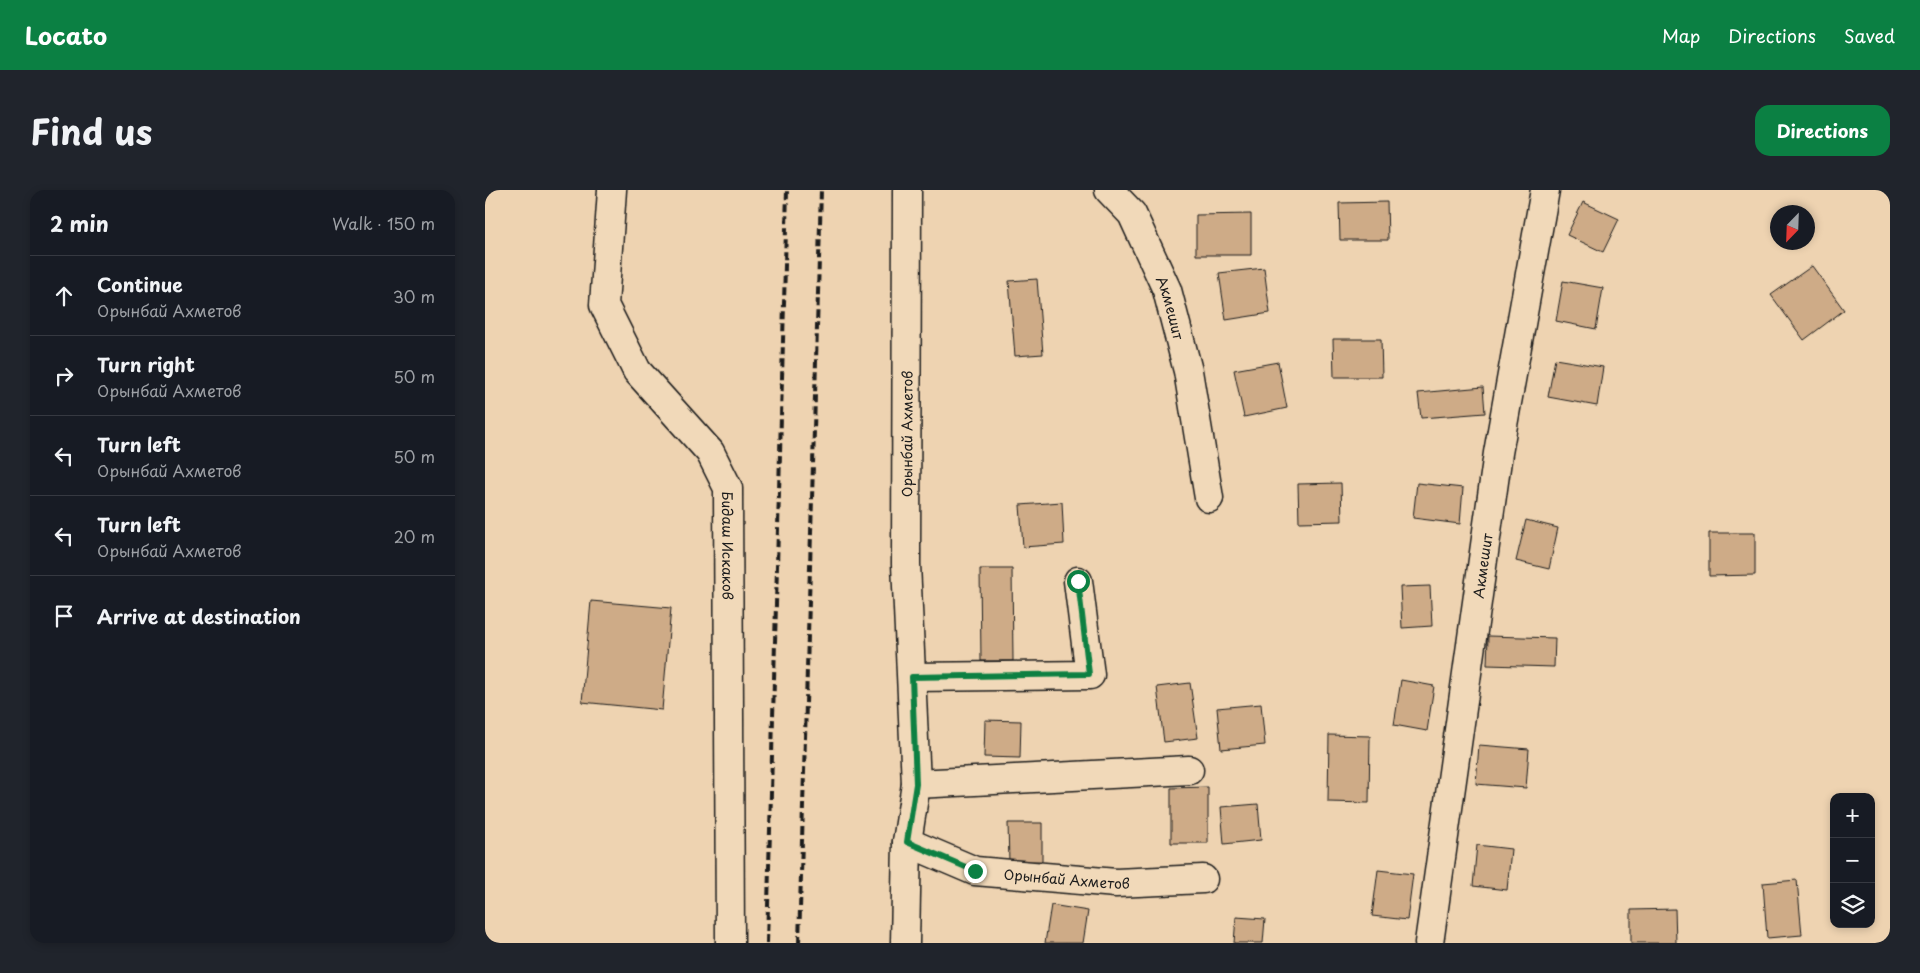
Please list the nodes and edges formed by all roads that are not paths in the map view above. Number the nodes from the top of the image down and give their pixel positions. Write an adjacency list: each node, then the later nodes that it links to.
1 (612, 190): 12 (street, Бидаш Искаков)
2 (907, 190): 7 (street, Орынбай Ахметов)
3 (1109, 190): 5 (street, Акмешит)
4 (1545, 190): 14 (street, Акмешит)
5 (1209, 498)
6 (1078, 581): 7 (street)
7 (912, 677): 9 (street, Орынбай Ахметов)
8 (1189, 770): 9 (street)
9 (916, 784): 10 (street, Орынбай Ахметов)
10 (907, 842): 11 (street, Орынбай Ахметов); 13 (street, Орынбай Ахметов)
11 (1203, 879)
12 (730, 943)
13 (905, 943)
14 (1429, 943)

